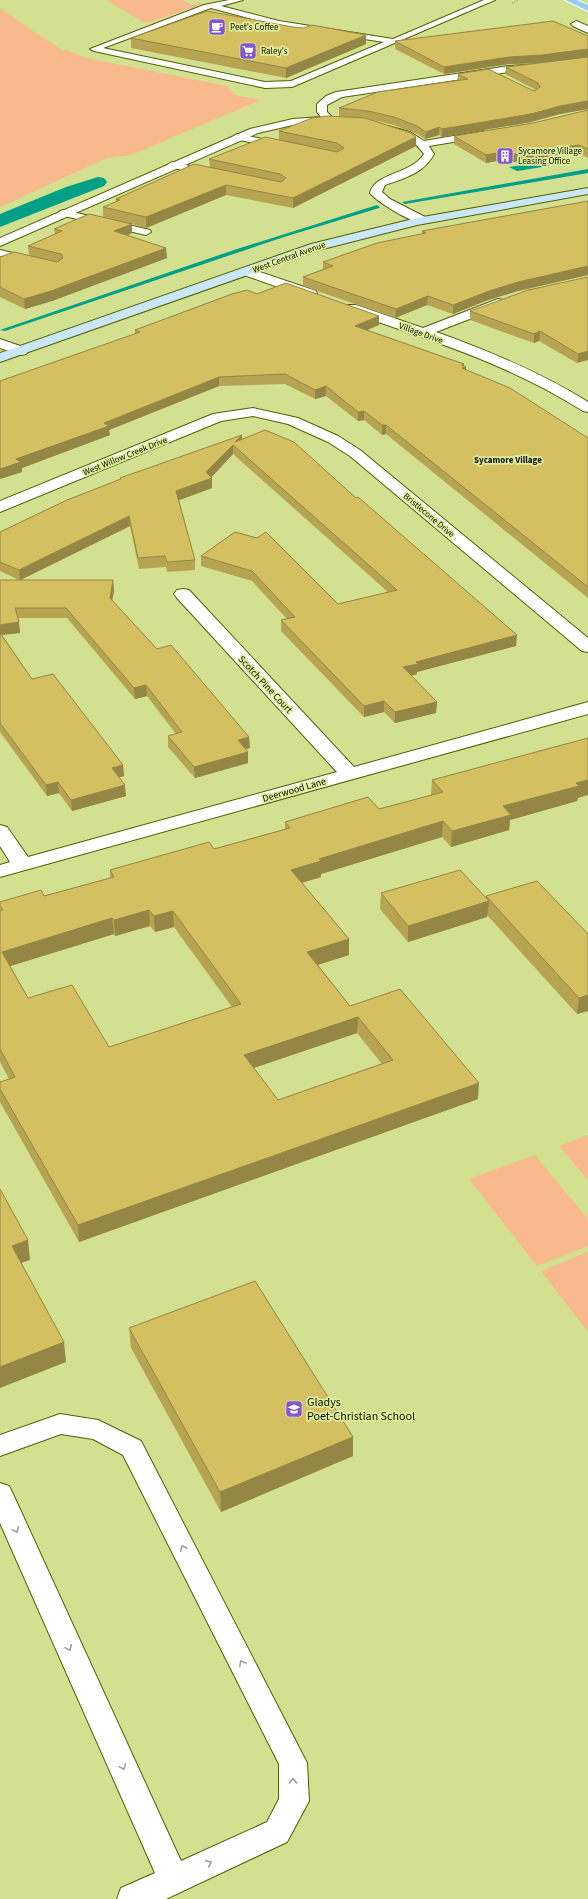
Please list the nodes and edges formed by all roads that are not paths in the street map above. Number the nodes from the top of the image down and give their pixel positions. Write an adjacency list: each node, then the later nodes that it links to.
1 (206, 0): 5 (lane)
2 (239, 0): 5 (lane)
3 (491, 0): 9 (lane)
4 (569, 0): 6 (main road)
5 (214, 6): 9 (lane); 9 (lane)
6 (588, 8)
7 (576, 24): 8 (street)
8 (588, 30)
9 (394, 41)
10 (588, 61): 11 (street)
11 (490, 72): 12 (street); 13 (street)
12 (502, 78)
13 (329, 120): 14 (street); 17 (street)
14 (344, 122)
15 (379, 126): 18 (street)
16 (493, 133): 18 (street)
17 (238, 137): 19 (lane); 20 (street)
18 (423, 144): 24 (street)
19 (291, 148)
20 (172, 165): 21 (lane); 23 (street)
21 (219, 175)
22 (588, 191): 24 (street, West Central Avenue)
23 (64, 213): 25 (lane); 26 (street)
24 (421, 220): 29 (street, West Central Avenue)
25 (146, 232)
26 (0, 242)
27 (0, 253): 28 (lane)
28 (43, 263)
29 (248, 272): 30 (street); 35 (street, West Central Avenue)
30 (324, 298)
31 (508, 299): 33 (street)
32 (339, 304): 33 (street, Village Drive)
33 (422, 333): 38 (street, Village Drive)
34 (0, 343): 35 (street)
35 (21, 351): 36 (street, West Central Avenue)
36 (0, 358)
37 (588, 391): 38 (street)
38 (568, 395): 39 (street, Village Drive)
39 (588, 408)
40 (253, 412): 41 (street, West Willow Creek Drive); 43 (street, Bristlecone Drive)
41 (0, 507)
42 (183, 594): 45 (street, Scotch Pine Court)
43 (588, 647)
44 (588, 708): 45 (street, Deerwood Lane)
45 (350, 774): 47 (street, Deerwood Lane)
46 (0, 831): 47 (street)
47 (22, 864): 48 (street, Deerwood Lane)
48 (0, 870)
49 (0, 1446): 51 (lane, one-way to 49)
50 (0, 1494): 51 (lane, one-way to 51)
51 (174, 1880): 52 (lane)
52 (132, 1899)

